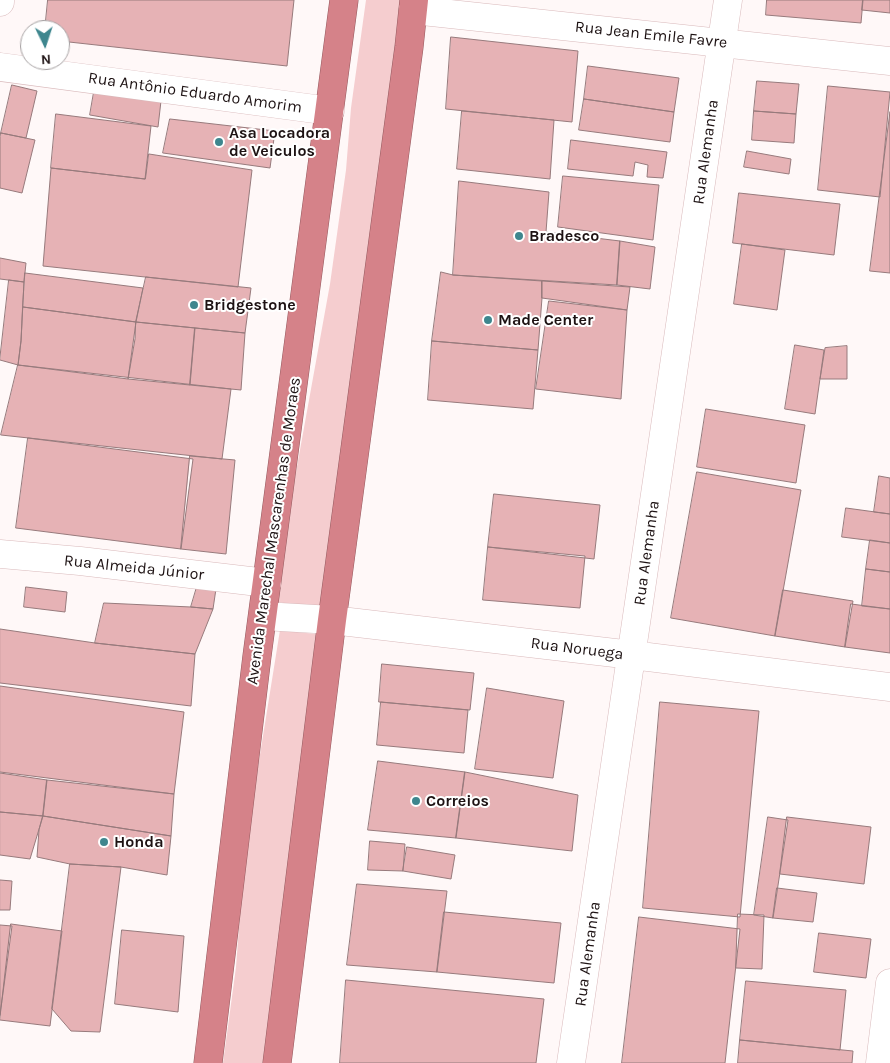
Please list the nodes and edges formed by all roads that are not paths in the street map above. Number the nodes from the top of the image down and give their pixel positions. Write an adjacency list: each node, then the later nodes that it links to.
1 (344, 0): 7 (highway, Avenida Marechal Mascarenhas de Moraes)
2 (728, 0): 4 (street, Rua Alemanha)
3 (413, 5): 4 (street, Rua Jean Emile Favre); 11 (highway)
4 (722, 43): 5 (street, Rua Jean Emile Favre); 12 (street, Rua Alemanha)
5 (890, 61)
6 (0, 67): 7 (street, Rua Antônio Eduardo Amorim)
7 (330, 111): 9 (highway, Avenida Marechal Mascarenhas de Moraes)
8 (0, 554): 9 (street, Rua Almeida Júnior)
9 (267, 583): 10 (highway, Avenida Marechal Mascarenhas de Moraes)
10 (263, 616): 11 (street, Rua Noruega); 15 (highway, Avenida Marechal Mascarenhas de Moraes)
11 (332, 620): 12 (street, Rua Noruega); 16 (highway)
12 (632, 655): 13 (street, Rua Noruega); 17 (street, Rua Alemanha)
13 (890, 687)
14 (890, 983): 18 (street)
15 (208, 1063)
16 (277, 1063)
17 (571, 1063)
18 (880, 1063)

